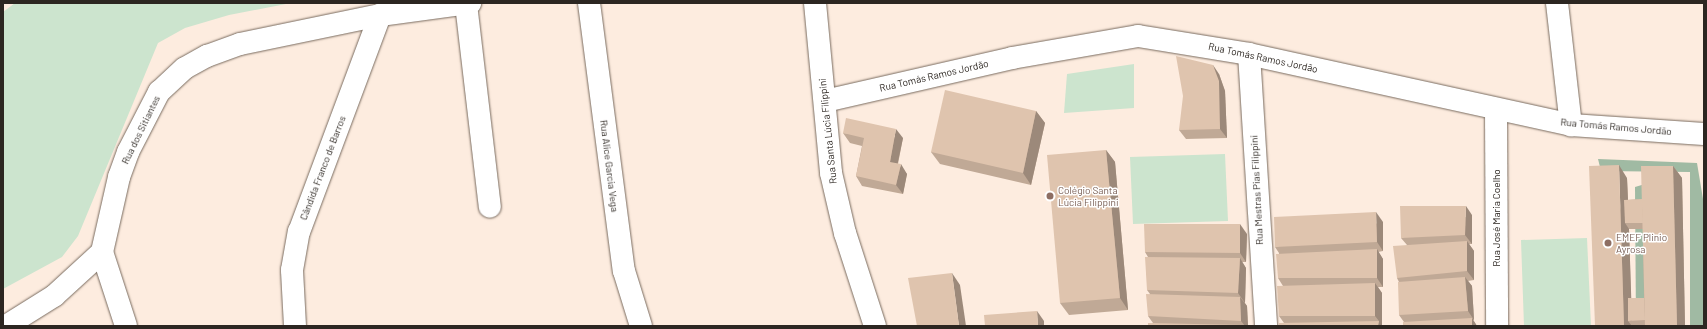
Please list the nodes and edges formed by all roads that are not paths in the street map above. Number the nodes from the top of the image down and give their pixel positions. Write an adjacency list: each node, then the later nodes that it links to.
1 (589, 3): 16 (street, Rua Alice Garcia Vega)
2 (815, 3): 7 (street, Rua Santa Lúcia Filippini)
3 (1557, 3): 9 (street)
4 (468, 4): 5 (street, Rua dos Sitiantes); 11 (street)
5 (380, 15): 12 (street, Rua dos Sitiantes); 15 (street, Cândida Franco de Barros)
6 (1249, 54): 7 (street, Rua Tomás Ramos Jordão); 8 (street, Rua Tomás Ramos Jordão); 18 (street, Rua Mestras Pias Filippini)
7 (825, 101): 17 (street, Rua Santa Lúcia Filippini)
8 (1496, 110): 9 (street, Rua Tomás Ramos Jordão); 19 (street, Rua José Maria Coelho)
9 (1571, 125): 10 (street, Rua Tomás Ramos Jordão)
10 (1704, 134)
11 (490, 208)
12 (102, 252): 13 (street); 14 (street)
13 (6, 326)
14 (126, 326)
15 (295, 326)
16 (641, 326)
17 (875, 326)
18 (1266, 326)
19 (1497, 326)

